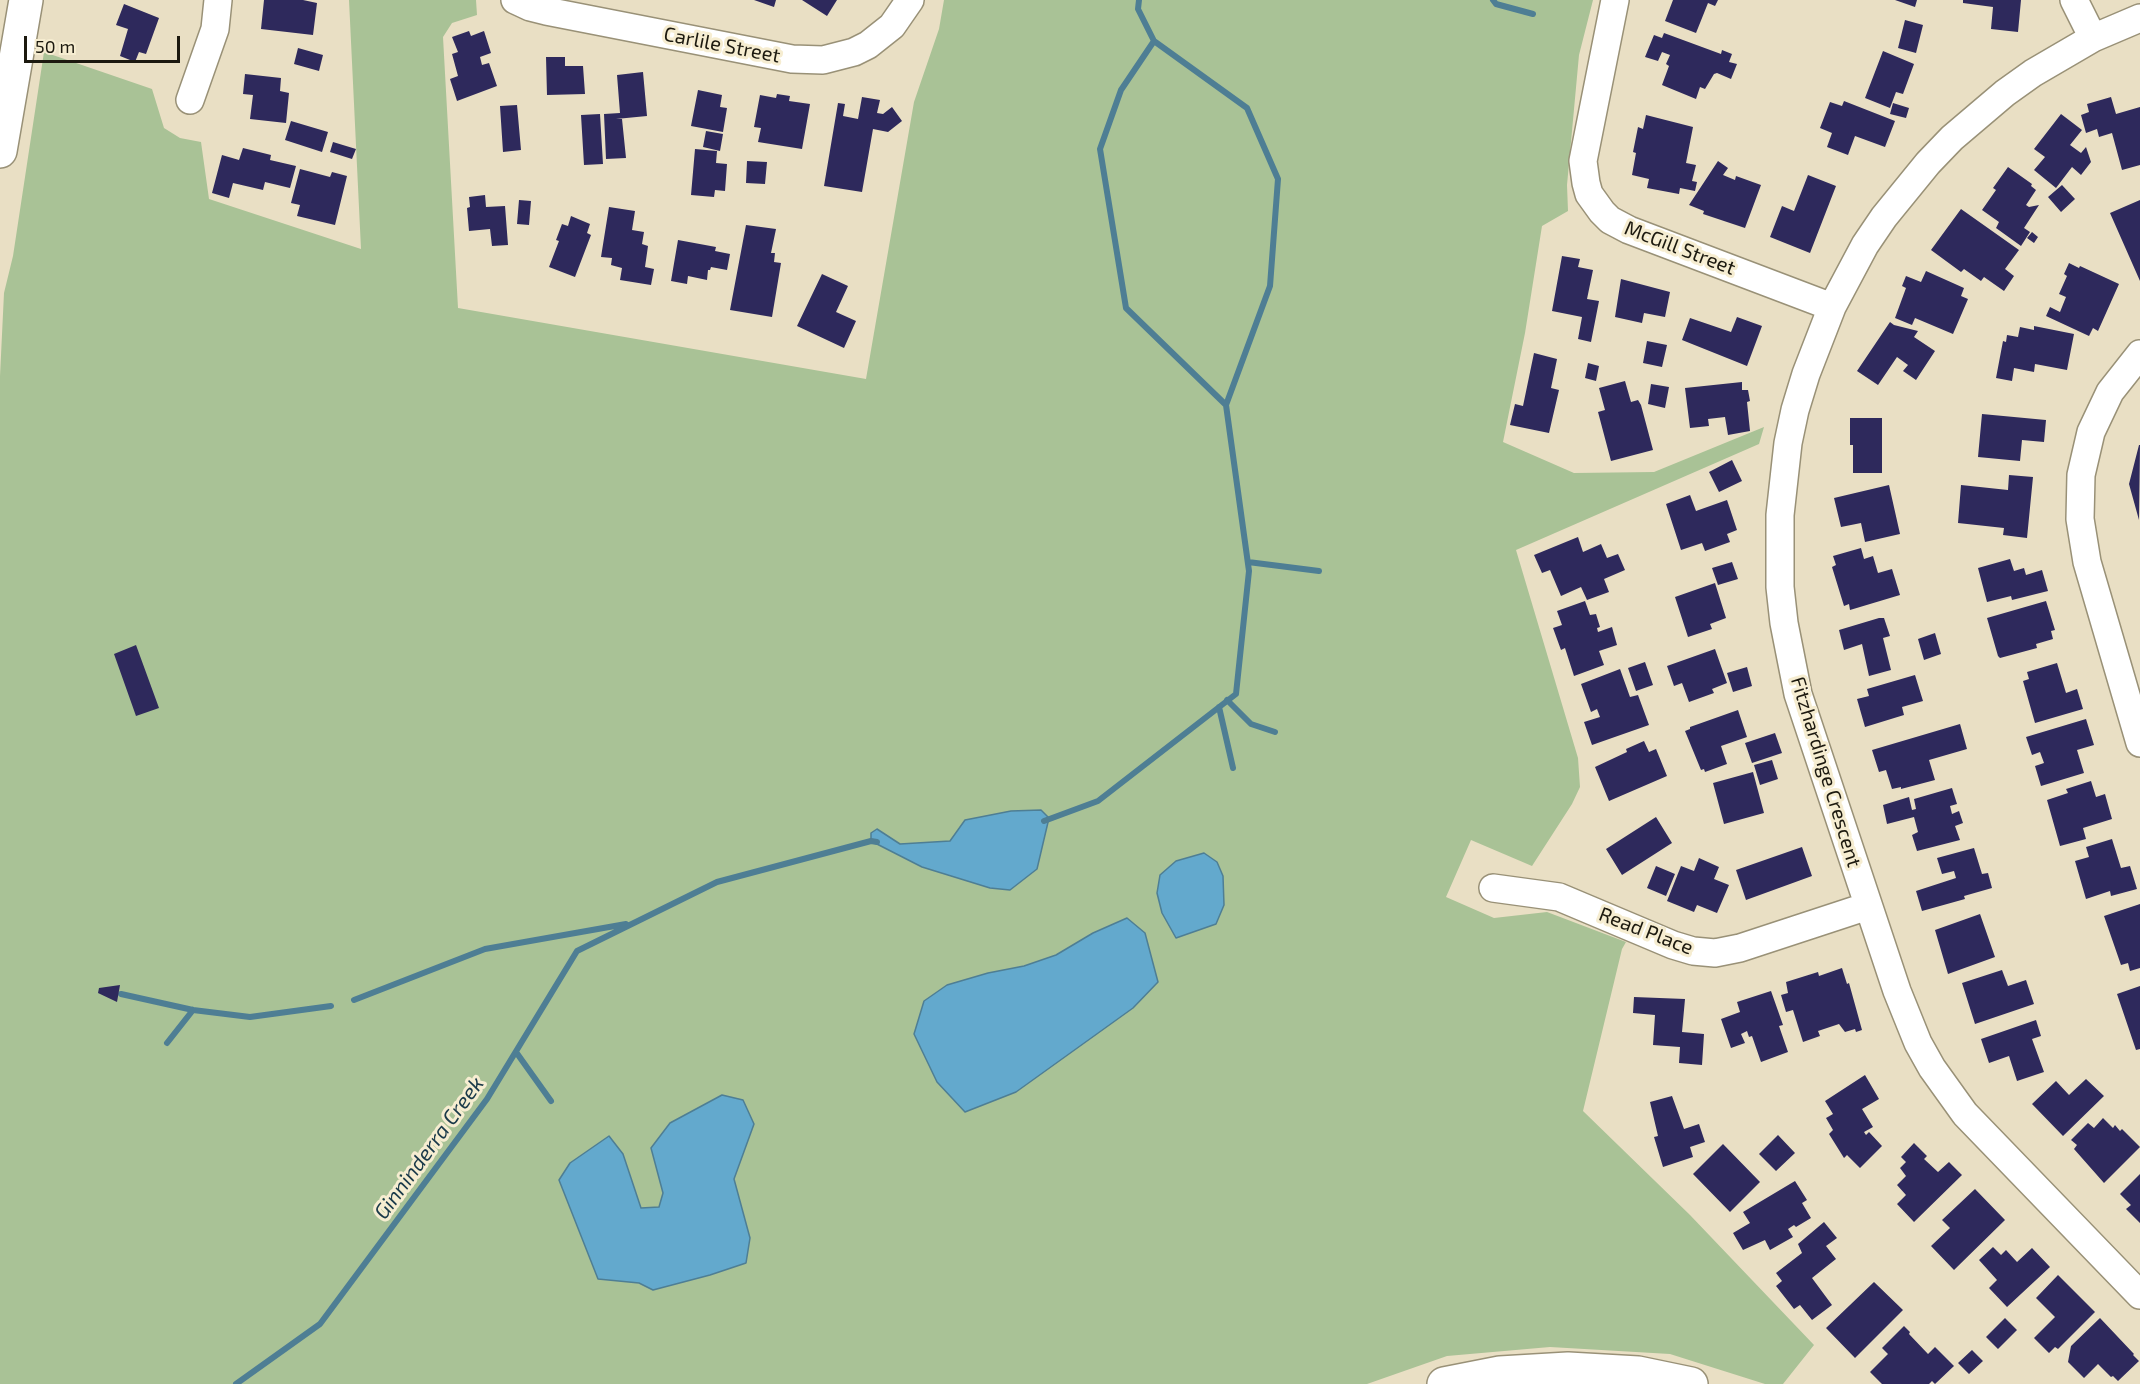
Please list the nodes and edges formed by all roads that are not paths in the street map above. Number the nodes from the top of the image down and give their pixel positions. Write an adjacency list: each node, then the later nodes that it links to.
1 (10, 0): 10 (main road)
2 (26, 0): 12 (main road)
3 (218, 0): 11 (street)
4 (515, 0): 5 (street, Carlile Street)
5 (910, 0)
6 (1615, 0): 13 (street, McGill Street)
7 (2074, 0): 9 (street)
8 (2140, 18): 9 (street, Fitzhardinge Crescent)
9 (2093, 38): 13 (street, Fitzhardinge Crescent)
10 (0, 67)
11 (190, 100)
12 (0, 151)
13 (1832, 306): 17 (street, Fitzhardinge Crescent)
14 (2140, 354): 15 (street)
15 (2140, 743)
16 (1493, 888): 17 (street, Read Place)
17 (1868, 906): 18 (street, Fitzhardinge Crescent)
18 (2140, 1295)
19 (1444, 1384): 20 (main road)
20 (1691, 1384)

